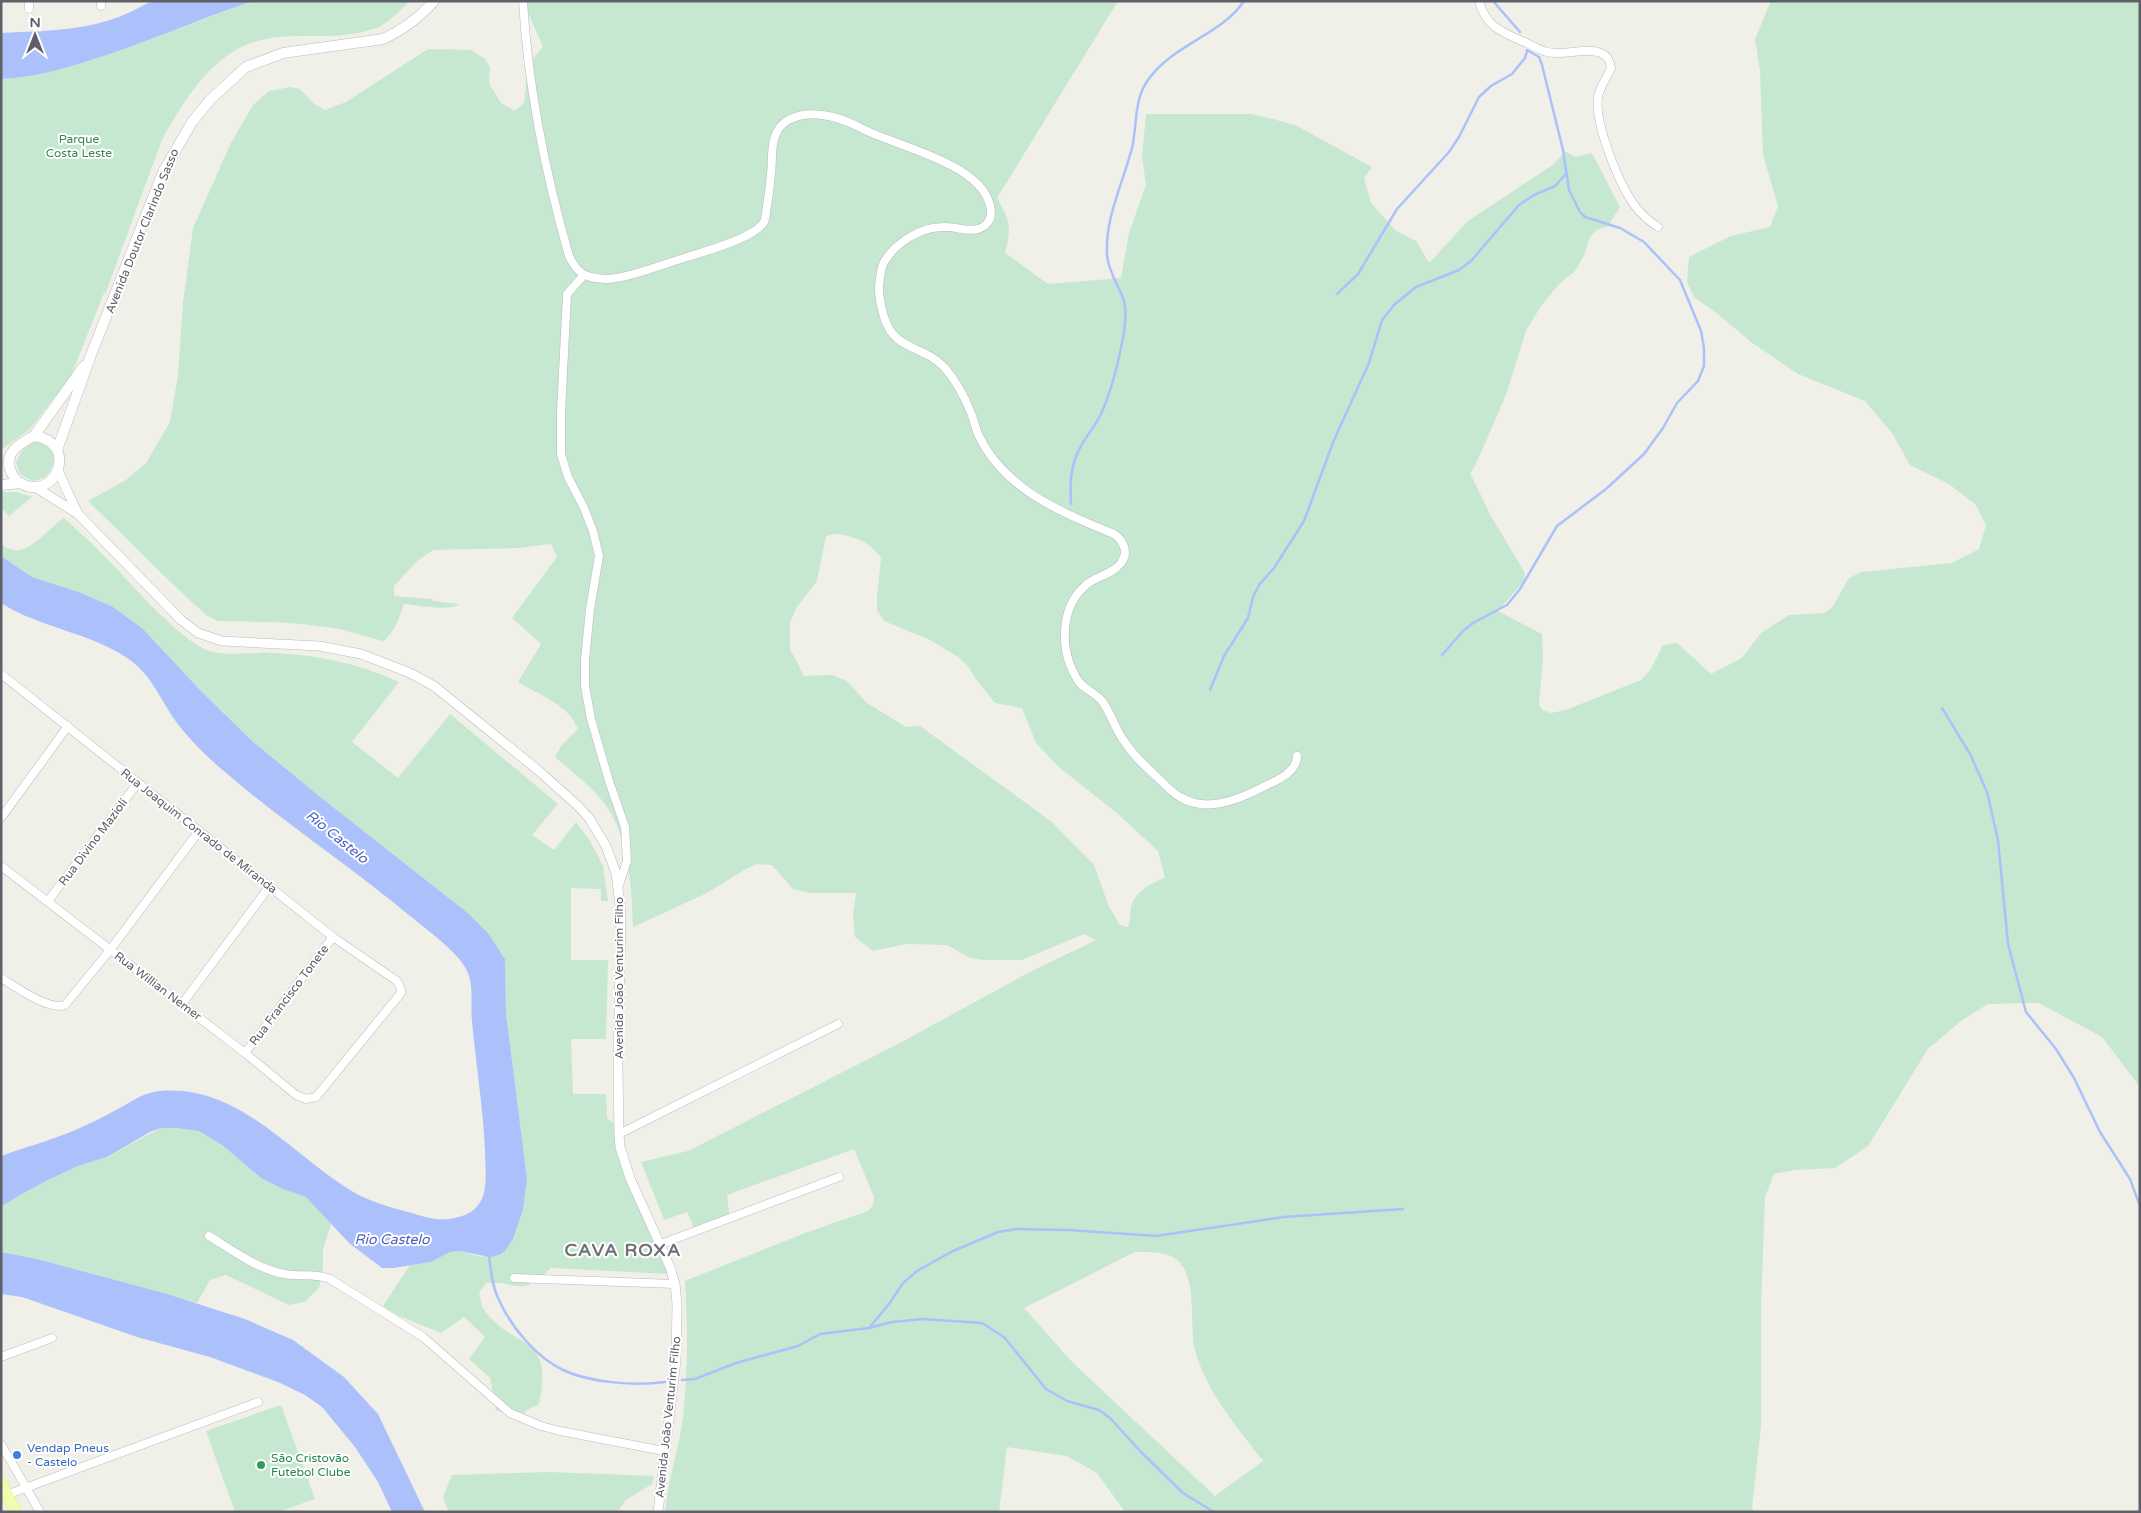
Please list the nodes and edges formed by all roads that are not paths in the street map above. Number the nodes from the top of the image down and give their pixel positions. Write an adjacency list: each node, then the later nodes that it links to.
1 (434, 1): 6 (main road, Avenida Doutor Clarindo Sasso)
2 (523, 1): 5 (street)
3 (1479, 1): 4 (street)
4 (1658, 227)
5 (584, 275): 18 (street); 23 (street)
6 (91, 355): 7 (main road, Avenida Doutor Clarindo Sasso); 8 (main road, Avenida Doutor Clarindo Sasso)
7 (34, 436): 8 (main road); 9 (main road, Avenida Doutor Clarindo Sasso)
8 (57, 450): 11 (main road, Avenida Doutor Clarindo Sasso)
9 (9, 456): 10 (main road, Avenida Doutor Clarindo Sasso); 12 (main road)
10 (1, 463)
11 (58, 471): 14 (main road); 15 (street, Avenida João Venturim Filho)
12 (22, 483): 13 (main road); 14 (main road)
13 (1, 485)
14 (36, 487): 15 (street, Avenida João Venturim Filho)
15 (78, 514): 23 (street, Avenida João Venturim Filho)
16 (1, 674): 17 (street, Rua Joaquim Conrado de Miranda)
17 (68, 726): 19 (street, Rua Joaquim Conrado de Miranda); 20 (street)
18 (1297, 756)
19 (138, 784): 21 (street, Rua Joaquim Conrado de Miranda); 25 (street, Rua Divino Mazioli)
20 (1, 818)
21 (199, 831): 24 (street, Rua Joaquim Conrado de Miranda); 27 (street)
22 (1, 866): 25 (street, Rua Willian Nemer)
23 (619, 885): 33 (street, Avenida João Venturim Filho)
24 (269, 887): 26 (street, Rua Joaquim Conrado de Miranda); 29 (street)
25 (48, 901): 27 (street, Rua Willian Nemer)
26 (333, 937): 31 (street, Rua Francisco Tonete); 32 (street, Rua Joaquim Conrado de Miranda)
27 (110, 950): 28 (street); 29 (street, Rua Willian Nemer)
28 (1, 978)
29 (182, 1004): 31 (street, Rua Willian Nemer)
30 (838, 1024): 33 (street)
31 (245, 1053): 32 (street, Rua Willian Nemer)
32 (316, 1098)
33 (619, 1134): 36 (street, Avenida João Venturim Filho)
34 (839, 1177): 36 (street)
35 (208, 1236): 43 (street)
36 (661, 1244): 38 (street, Avenida João Venturim Filho)
37 (514, 1278): 38 (street)
38 (675, 1284): 43 (street, Avenida João Venturim Filho)
39 (52, 1338): 40 (street)
40 (1, 1357)
41 (258, 1402): 45 (street)
42 (1, 1444): 45 (street)
43 (664, 1451): 49 (street, Avenida João Venturim Filho)
44 (1, 1482): 46 (main road)
45 (26, 1487): 46 (street); 48 (street)
46 (9, 1494): 47 (main road)
47 (16, 1512)
48 (40, 1512)
49 (658, 1512)

